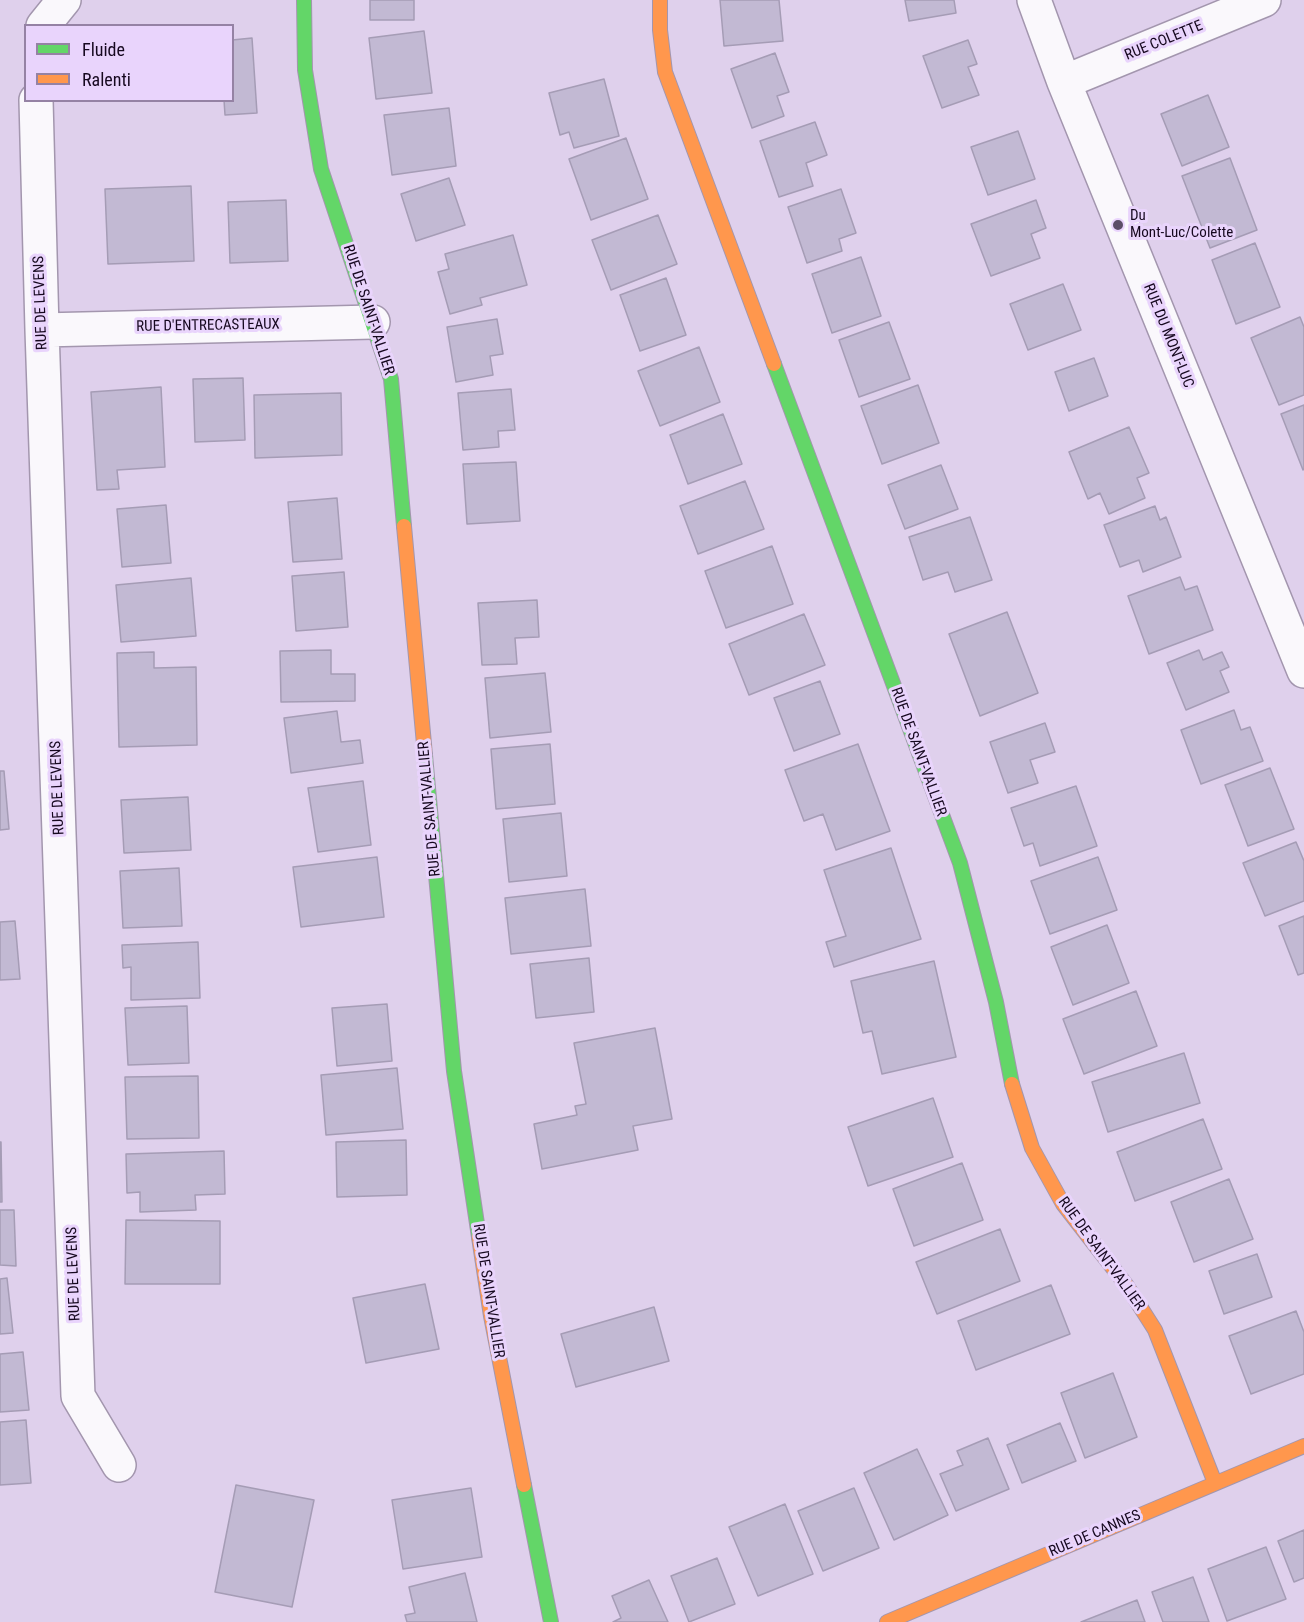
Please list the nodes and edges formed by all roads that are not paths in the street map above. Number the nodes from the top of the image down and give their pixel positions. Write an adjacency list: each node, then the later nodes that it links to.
1 (64, 0): 6 (street)
2 (304, 0): 9 (street, RUE DE SAINT-VALLIER)
3 (660, 0): 14 (street, RUE DE SAINT-VALLIER)
4 (1034, 0): 7 (street, RUE DU MONT-LUC)
5 (1264, 0): 7 (street, RUE COLETTE)
6 (45, 24)
7 (1064, 82): 11 (street, RUE DU MONT-LUC)
8 (36, 102): 10 (street, RUE DE LEVENS)
9 (374, 322): 10 (street, RUE D'ENTRECASTEAUX); 16 (street, RUE DE SAINT-VALLIER)
10 (42, 330): 13 (street, RUE DE LEVENS)
11 (1304, 671)
12 (1304, 1446): 14 (street, RUE DE CANNES)
13 (119, 1465)
14 (1215, 1483): 15 (street, RUE DE CANNES)
15 (907, 1618)
16 (551, 1622)

